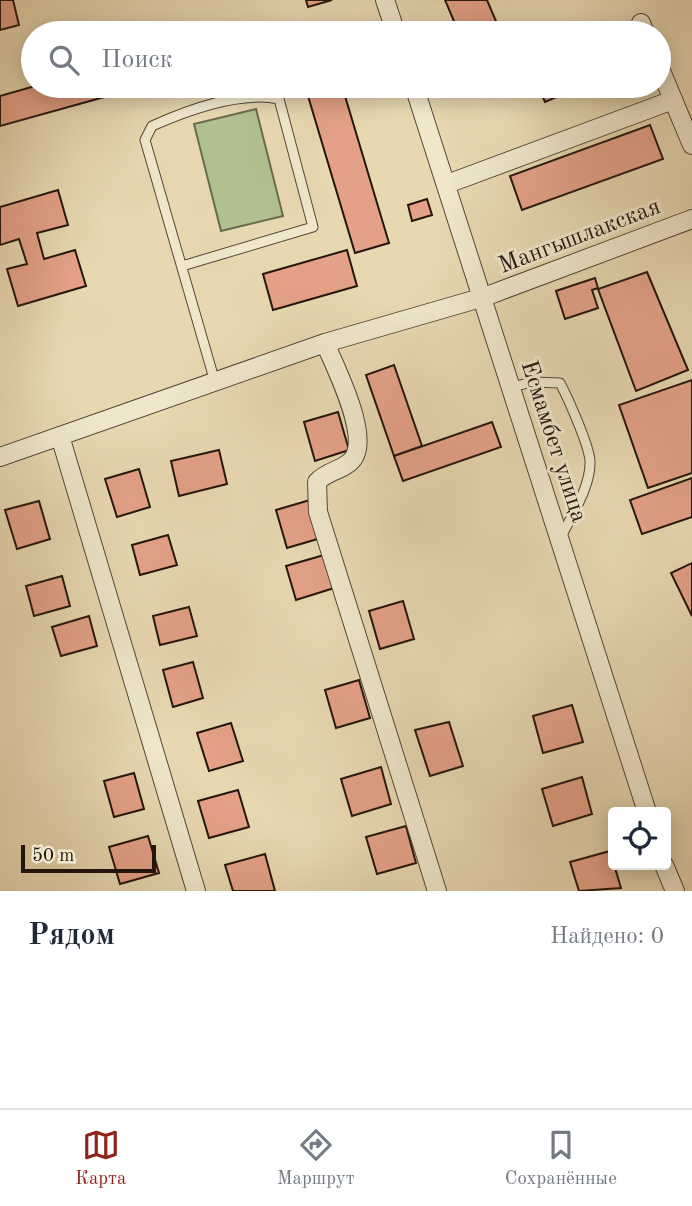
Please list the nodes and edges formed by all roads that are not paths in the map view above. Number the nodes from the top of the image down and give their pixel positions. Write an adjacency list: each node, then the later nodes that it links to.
1 (385, 0): 2 (street)
2 (393, 21)
3 (671, 95): 7 (street)
4 (246, 98): 11 (lane)
5 (274, 98): 11 (lane)
6 (418, 98): 9 (street, Есмамбет улица)
7 (673, 100): 8 (street); 9 (street)
8 (692, 145)
9 (447, 184): 12 (street, Есмамбет улица)
10 (692, 219): 12 (street, Мангышлакская)
11 (182, 266): 14 (lane)
12 (484, 297): 13 (street, Мангышлакская); 15 (street, Есмамбет улица)
13 (325, 343): 14 (street, Мангышлакская); 22 (street)
14 (215, 382): 16 (street, Мангышлакская)
15 (512, 387): 18 (street, Есмамбет улица); 18 (lane)
16 (60, 436): 17 (street, Мангышлакская); 21 (street)
17 (0, 457)
18 (560, 539): 19 (street, Есмамбет улица)
19 (645, 807)
20 (666, 870): 23 (street)
21 (196, 891)
22 (437, 891)
23 (675, 891)

